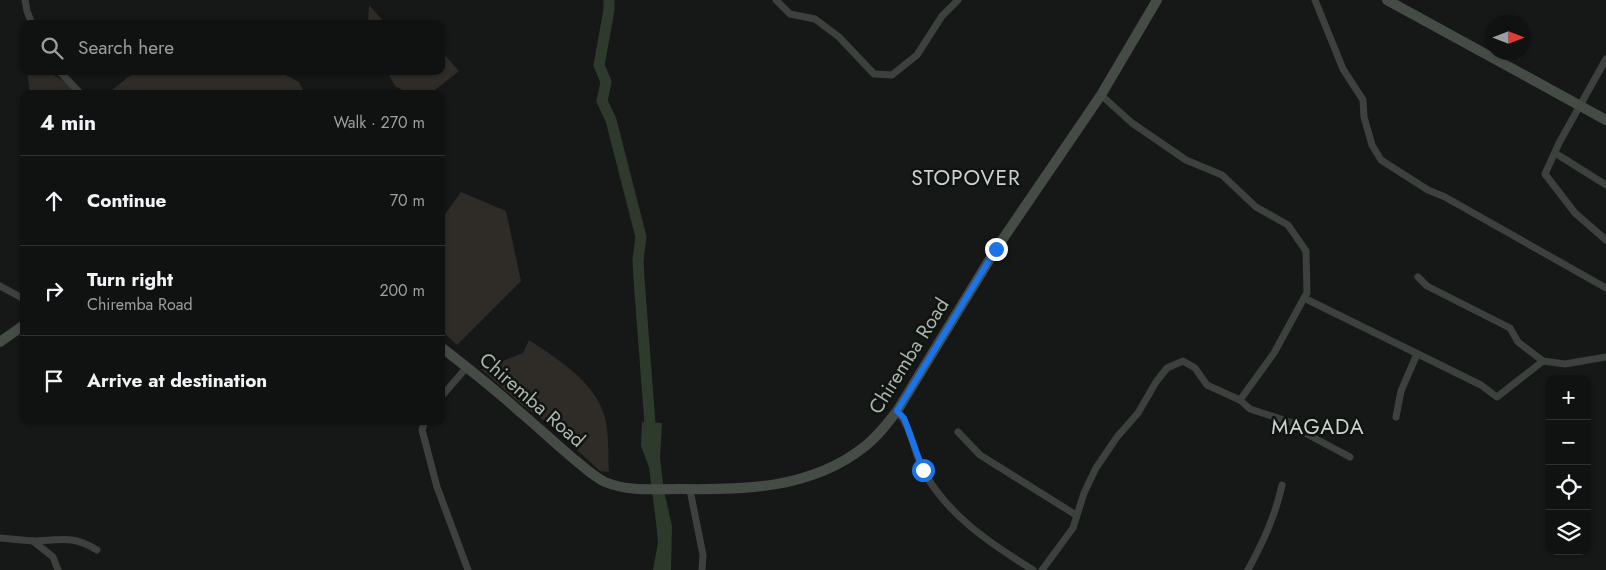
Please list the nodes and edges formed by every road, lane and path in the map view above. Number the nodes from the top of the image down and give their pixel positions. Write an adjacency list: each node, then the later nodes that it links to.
1 (25, 0): 7 (street)
2 (776, 0): 3 (street)
3 (958, 0)
4 (1157, 0): 11 (main road, Chiremba Road)
5 (1315, 0): 19 (street)
6 (1387, 0): 12 (main road)
7 (30, 20)
8 (1606, 59): 12 (street)
9 (63, 75): 10 (street)
10 (77, 90)
11 (1101, 95): 21 (street); 31 (main road, Chiremba Road)
12 (1579, 106): 13 (main road); 14 (street)
13 (1606, 120)
14 (1556, 153): 15 (street); 16 (street)
15 (1606, 185)
16 (1606, 240)
17 (1418, 277): 27 (street)
18 (0, 286): 20 (street)
19 (1606, 288)
20 (20, 297)
21 (1304, 298): 25 (street); 30 (street)
22 (20, 328): 23 (main road)
23 (0, 342)
24 (445, 350): 28 (main road, Chiremba Road)
25 (1417, 354): 27 (street); 32 (street)
26 (1606, 358): 27 (street)
27 (1542, 361)
28 (467, 366): 29 (street); 37 (main road, Chiremba Road)
29 (445, 392)
30 (1240, 400): 35 (street); 38 (street)
31 (897, 411): 37 (main road, Chiremba Road); 45 (street)
32 (1396, 417)
33 (424, 425): 43 (street)
34 (958, 432): 38 (street)
35 (1350, 457)
36 (1282, 485): 47 (street)
37 (690, 490): 44 (street)
38 (1076, 515): 46 (street)
39 (0, 538): 40 (street)
40 (33, 542): 41 (street); 42 (street)
41 (97, 550)
42 (58, 570)
43 (468, 570)
44 (702, 570)
45 (1033, 570)
46 (1042, 570)
47 (1248, 570)

